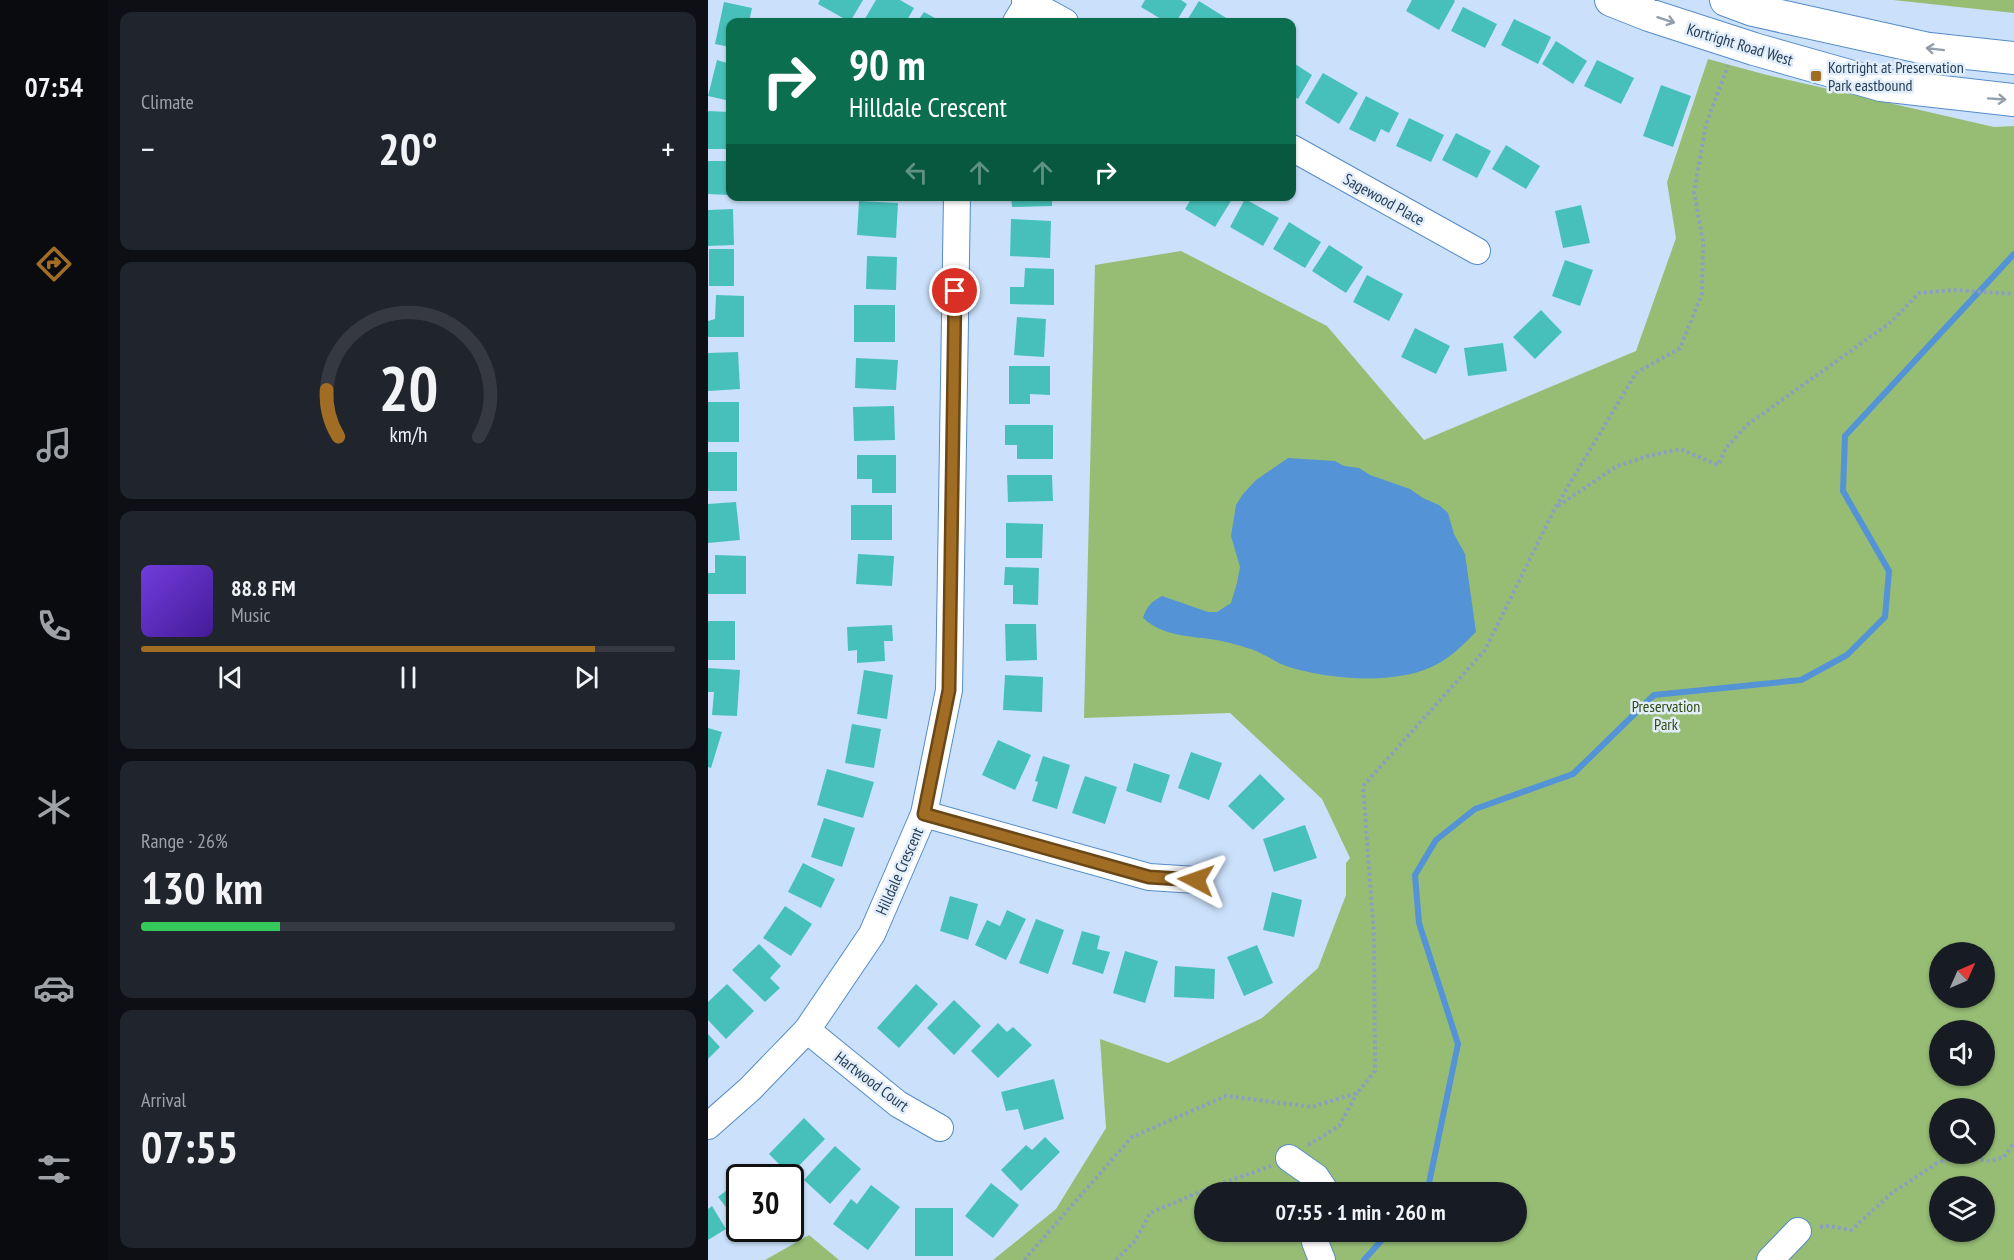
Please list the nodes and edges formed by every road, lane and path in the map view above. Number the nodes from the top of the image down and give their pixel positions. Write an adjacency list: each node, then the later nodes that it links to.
1 (1611, 0): 7 (street, Kortright Road West, one-way to 7)
2 (1726, 0): 5 (street, one-way to 2)
3 (1023, 8): 4 (street)
4 (1053, 18)
5 (2014, 58)
6 (1730, 62): 12 (path)
7 (2014, 100)
8 (1296, 150): 10 (street, Sagewood Place)
9 (957, 201): 13 (street, Hilldale Crescent)
10 (1478, 251)
11 (2014, 294): 12 (path)
12 (1555, 508): 16 (path)
13 (924, 814): 14 (street); 15 (street, Hilldale Crescent)
14 (1196, 880)
15 (807, 1030): 17 (street, Hilldale Crescent); 18 (street, Hartwood Court)
16 (1357, 1093): 20 (path); 24 (path)
17 (708, 1126)
18 (940, 1128)
19 (2014, 1143): 22 (path)
20 (1289, 1158): 21 (street); 25 (path)
21 (1319, 1182)
22 (1798, 1231): 27 (street)
23 (1316, 1242): 26 (street)
24 (1024, 1260)
25 (1116, 1260)
26 (1322, 1260)
27 (1770, 1260)

